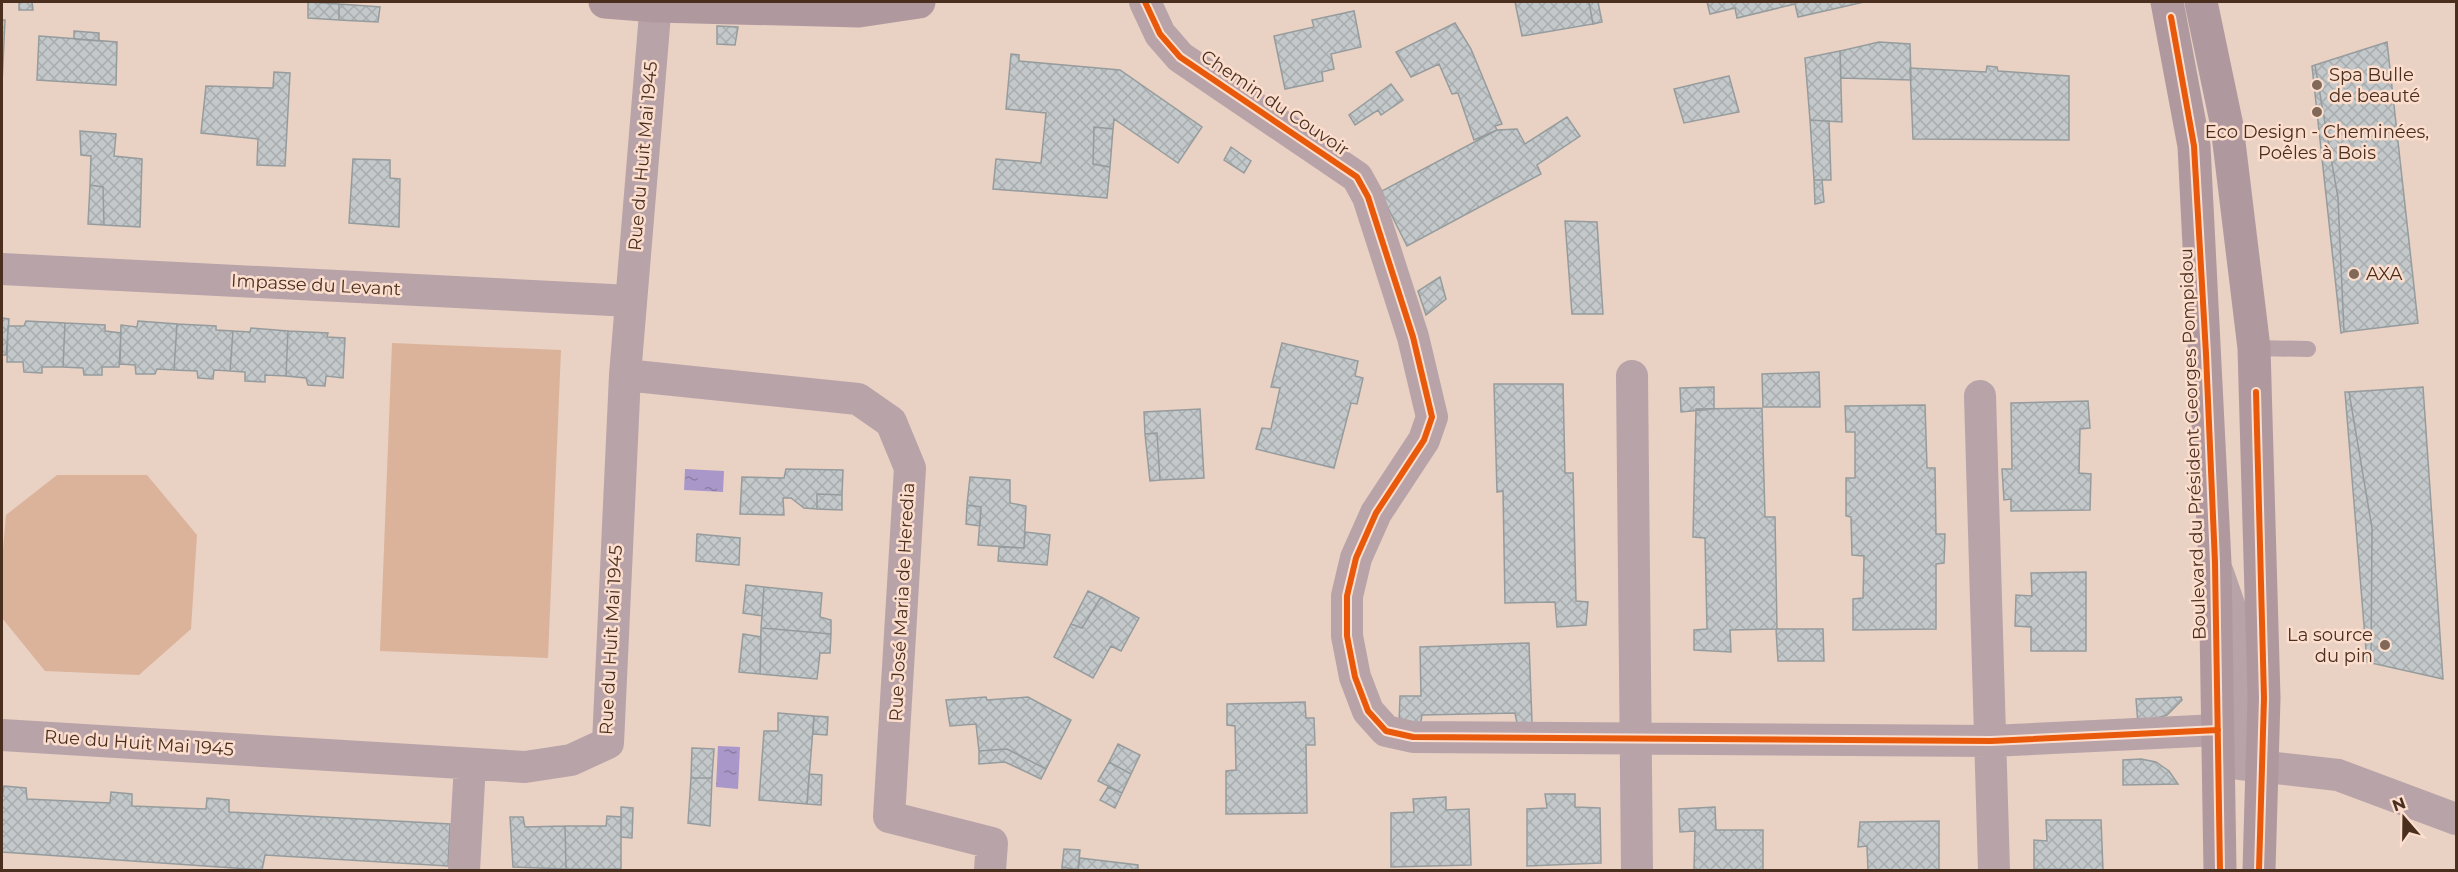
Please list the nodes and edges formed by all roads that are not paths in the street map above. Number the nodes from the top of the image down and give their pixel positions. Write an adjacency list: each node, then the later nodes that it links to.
1 (605, 2): 6 (main road)
2 (919, 2): 6 (main road)
3 (1145, 2): 17 (street, Chemin du Couvoir)
4 (2167, 2): 14 (main road, Boulevard du Président Georges Pompidou)
5 (2201, 2): 9 (main road)
6 (656, 4): 8 (street, Rue du Huit Mai 1945)
7 (2, 269): 8 (street, Impasse du Levant)
8 (631, 301): 11 (street, Rue du Huit Mai 1945)
9 (2254, 348): 10 (lane); 20 (main road)
10 (2307, 349)
11 (625, 375): 19 (street, Rue du Huit Mai 1945); 23 (street, Rue José Maria de Heredia)
12 (1632, 375): 17 (street)
13 (1980, 396): 18 (street)
14 (2215, 563): 15 (main road, Boulevard du Président Georges Pompidou); 20 (street)
15 (2218, 730): 18 (street, Chemin du Couvoir); 26 (main road, Boulevard du Président Georges Pompidou)
16 (2, 735): 19 (street, Rue du Huit Mai 1945)
17 (1636, 737): 18 (street, Chemin du Couvoir); 24 (street)
18 (1991, 741): 25 (street)
19 (470, 764): 22 (street)
20 (2262, 766): 21 (street); 27 (main road)
21 (2457, 819)
22 (464, 870)
23 (990, 870)
24 (1636, 870)
25 (1994, 870)
26 (2220, 870)
27 (2259, 870)

